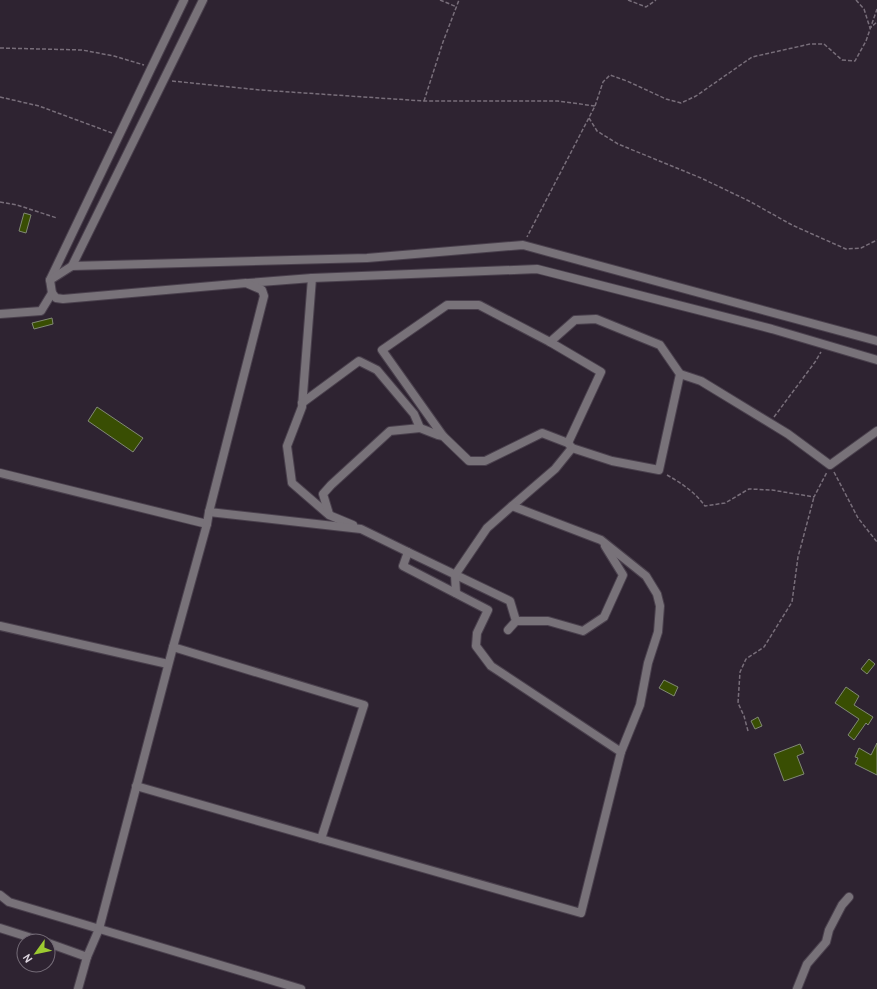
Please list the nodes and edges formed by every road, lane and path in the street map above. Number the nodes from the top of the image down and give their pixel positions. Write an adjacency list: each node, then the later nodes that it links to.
1 (184, 0): 13 (street)
2 (203, 0): 14 (street)
3 (440, 0): 8 (path)
4 (459, 0): 8 (path)
5 (628, 0): 6 (path)
6 (656, 0)
7 (856, 0): 11 (path)
8 (457, 7): 16 (path)
9 (877, 9): 11 (path)
10 (877, 22): 11 (path)
11 (870, 28): 17 (path)
12 (0, 48): 13 (path)
13 (151, 67): 19 (street)
14 (164, 80): 16 (path); 24 (street)
15 (0, 97): 19 (path)
16 (424, 102): 17 (path)
17 (595, 106): 18 (path)
18 (589, 118): 22 (path); 23 (path)
19 (119, 135): 26 (street)
20 (0, 202): 21 (path)
21 (57, 218)
22 (877, 240)
23 (523, 245): 24 (street); 31 (street)
24 (72, 266): 26 (street)
25 (312, 278): 27 (street); 32 (street); 35 (street)
26 (50, 280): 28 (street)
27 (246, 283): 28 (street); 46 (street)
28 (52, 293): 29 (street)
29 (0, 314)
30 (550, 342): 34 (street); 39 (street); 40 (street)
31 (877, 342)
32 (824, 344): 33 (street); 36 (path)
33 (877, 360)
34 (680, 374): 36 (street); 42 (street)
35 (302, 403): 37 (street); 47 (street)
36 (769, 423): 41 (street)
37 (420, 428): 39 (street); 47 (street)
38 (877, 431): 41 (street)
39 (443, 436): 40 (street)
40 (570, 445): 42 (street); 45 (street)
41 (830, 464): 44 (path); 51 (path)
42 (658, 470): 44 (path)
43 (0, 473): 48 (street)
44 (814, 497): 60 (path)
45 (512, 506): 50 (street); 53 (street)
46 (208, 512): 48 (street); 49 (street)
47 (329, 515): 49 (street)
48 (207, 524): 58 (street)
49 (361, 529): 52 (street)
50 (601, 540): 55 (street); 61 (street)
51 (877, 542)
52 (408, 552): 53 (street); 54 (street)
53 (455, 575): 54 (street); 55 (street)
54 (456, 593): 61 (street)
55 (516, 621): 57 (street)
56 (0, 626): 59 (street)
57 (508, 630)
58 (173, 647): 59 (street); 63 (street)
59 (168, 664): 62 (street)
60 (748, 731)
61 (621, 752): 63 (street)
62 (136, 786): 63 (street); 67 (street)
63 (320, 839)
64 (0, 895): 67 (street)
65 (849, 897): 73 (street)
66 (0, 928): 68 (street)
67 (99, 929): 70 (street); 72 (street)
68 (16, 933)
69 (56, 946): 70 (street)
70 (87, 956): 71 (street)
71 (78, 989)
72 (301, 989)
73 (797, 989)

